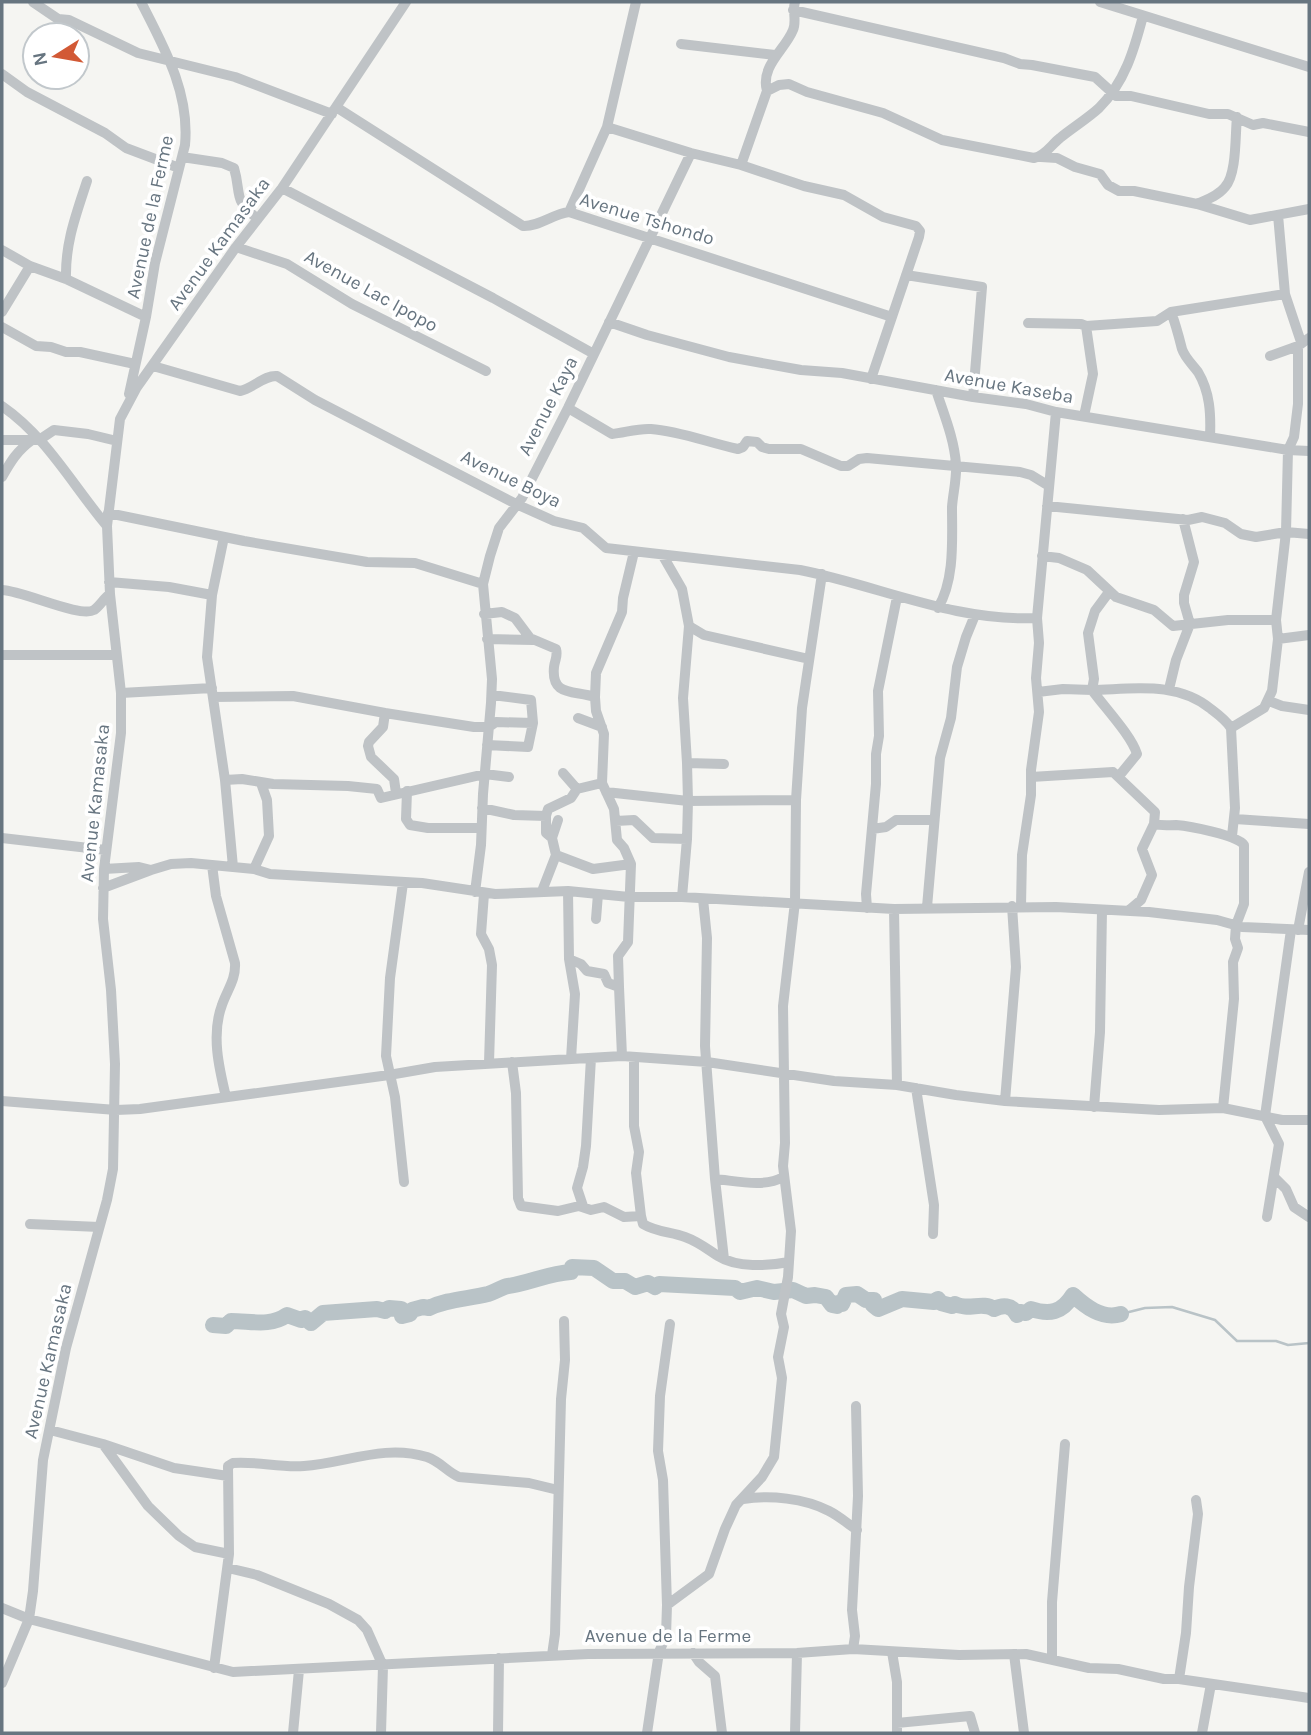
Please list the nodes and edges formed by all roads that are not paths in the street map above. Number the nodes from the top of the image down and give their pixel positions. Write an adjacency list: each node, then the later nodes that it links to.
1 (33, 2): 10 (street, Avenue Tshondo)
2 (141, 2): 10 (street, Avenue de la Ferme)
3 (406, 2): 15 (street, Avenue Kamasaka)
4 (636, 2): 17 (street)
5 (1100, 2): 7 (street)
6 (794, 6): 9 (street); 14 (street)
7 (1143, 16): 11 (street); 14 (street)
8 (681, 44): 9 (street)
9 (775, 55): 13 (street)
10 (170, 60): 15 (street, Avenue Tshondo); 21 (street, Avenue de la Ferme)
11 (1309, 67)
12 (2, 74): 21 (street)
13 (767, 91): 20 (street); 22 (street)
14 (1112, 94): 16 (street); 20 (street)
15 (334, 111): 24 (street, Avenue Kamasaka); 27 (street, Avenue Tshondo)
16 (1237, 117): 18 (street); 25 (street)
17 (607, 127): 19 (street); 27 (street)
18 (1309, 132)
19 (691, 153): 22 (street); 30 (street, Avenue Kaya)
20 (1041, 157): 25 (street)
21 (181, 163): 29 (street); 39 (street, Avenue de la Ferme)
22 (741, 164): 34 (street)
23 (87, 181): 35 (street)
24 (282, 188): 29 (street, Avenue Kamasaka); 46 (street)
25 (1197, 204): 28 (street)
26 (1309, 209): 28 (street)
27 (569, 212): 30 (street, Avenue Tshondo)
28 (1278, 215): 36 (street)
29 (258, 219): 31 (street, Avenue Kamasaka)
30 (650, 236): 40 (street, Avenue Tshondo); 41 (street, Avenue Kaya)
31 (236, 247): 49 (street, Avenue Kamasaka); 50 (street, Avenue Lac Ipopo)
32 (2, 250): 33 (street)
33 (30, 267): 35 (street); 37 (street)
34 (906, 275): 40 (street); 53 (street)
35 (66, 279): 39 (street)
36 (1285, 294): 38 (street); 45 (street)
37 (2, 312)
38 (1171, 312): 43 (street); 59 (street)
39 (146, 317): 48 (street, Avenue de la Ferme)
40 (892, 317): 51 (street)
41 (609, 322): 46 (street, Avenue Kaya); 51 (street, Avenue Kaseba)
42 (1028, 323): 43 (street)
43 (1086, 326): 58 (street)
44 (2, 327): 48 (street)
45 (1303, 342): 47 (street); 63 (street)
46 (594, 354): 56 (street, Avenue Kaya)
47 (1270, 356)
48 (135, 364): 54 (street, Avenue de la Ferme)
49 (153, 366): 54 (street, Avenue Kamasaka); 68 (street, Avenue Boya)
50 (486, 371)
51 (871, 379): 52 (street, Avenue Kaseba)
52 (936, 390): 53 (street, Avenue Kaseba); 65 (street)
53 (973, 397): 57 (street, Avenue Kaseba)
54 (126, 404): 62 (street, Avenue Kamasaka)
55 (2, 406): 61 (street)
56 (568, 408): 65 (street); 68 (street, Avenue Kaya)
57 (1056, 412): 58 (street, Avenue Kaseba); 67 (street)
58 (1084, 416): 59 (street, Avenue Kaseba)
59 (1210, 437): 63 (street, Avenue Kaseba)
60 (2, 439): 61 (street)
61 (35, 440): 62 (street); 66 (street); 72 (street)
62 (117, 441): 70 (street, Avenue Kamasaka)
63 (1289, 450): 64 (street, Avenue Kaseba); 73 (street)
64 (1309, 451)
65 (956, 466): 67 (street); 87 (street)
66 (2, 477)
67 (1049, 486): 69 (street)
68 (516, 504): 76 (street, Avenue Boya); 81 (street, Avenue Kaya)
69 (1047, 506): 71 (street); 78 (street)
70 (108, 513): 72 (street, Avenue Kamasaka); 75 (street)
71 (1183, 519): 73 (street); 92 (street)
72 (107, 526): 80 (street, Avenue Kamasaka)
73 (1286, 532): 74 (street); 91 (street)
74 (1309, 534)
75 (223, 537): 81 (street); 85 (street)
76 (634, 552): 77 (street, Avenue Boya); 107 (street)
77 (663, 556): 79 (street, Avenue Boya); 93 (street)
78 (1042, 556): 83 (street); 90 (street)
79 (822, 574): 86 (street, Avenue Boya); 100 (street)
80 (109, 582): 84 (street, Avenue Kamasaka); 85 (street)
81 (482, 584): 88 (street, Avenue Kaya)
82 (2, 590): 84 (street)
83 (1109, 592): 92 (street); 101 (street)
84 (110, 594): 99 (street, Avenue Kamasaka)
85 (212, 595): 103 (street)
86 (897, 597): 87 (street, Avenue Boya); 139 (street)
87 (938, 608): 89 (street, Avenue Boya)
88 (484, 614): 95 (street, Avenue Kaya); 97 (street)
89 (975, 615): 90 (street, Avenue Boya); 134 (street)
90 (1037, 618): 104 (street)
91 (1276, 620): 92 (street); 96 (street)
92 (1191, 624): 102 (street)
93 (689, 626): 100 (street); 116 (street)
94 (1309, 635): 96 (street)
95 (487, 639): 97 (street); 106 (street, Avenue Kaya)
96 (1278, 639): 108 (street)
97 (533, 640): 107 (street)
98 (2, 655): 99 (street)
99 (116, 655): 105 (street, Avenue Kamasaka)
100 (809, 659): 128 (street)
101 (1092, 690): 102 (street); 104 (street); 120 (street)
102 (1169, 690): 114 (street)
103 (212, 692): 105 (street); 110 (street); 123 (street)
104 (1038, 692): 122 (street)
105 (121, 693): 144 (street, Avenue Kamasaka)
106 (492, 695): 112 (street); 115 (street, Avenue Kaya)
107 (594, 697): 113 (street)
108 (1269, 701): 109 (street); 114 (street)
109 (1309, 710)
110 (386, 713): 115 (street); 127 (street)
111 (578, 718): 113 (street)
112 (533, 723): 115 (street); 115 (street)
113 (602, 727): 125 (street)
114 (1231, 728): 132 (street)
115 (488, 736): 119 (street, Avenue Kaya)
116 (687, 763): 117 (street); 129 (street)
117 (724, 764)
118 (563, 773): 126 (street)
119 (485, 774): 121 (street); 127 (street); 130 (street, Avenue Kaya)
120 (1119, 776): 122 (street); 136 (street)
121 (509, 777)
122 (1031, 777): 164 (street)
123 (225, 780): 124 (street); 148 (street)
124 (261, 783): 127 (street); 150 (street)
125 (604, 788): 126 (street); 129 (street); 135 (street)
126 (578, 789): 131 (street)
127 (402, 792): 138 (street)
128 (796, 800): 129 (street); 163 (street)
129 (688, 802): 143 (street)
130 (482, 808): 131 (street); 138 (street, Avenue Kaya)
131 (546, 816): 142 (street)
132 (1235, 819): 137 (street); 140 (street)
133 (558, 820): 142 (street)
134 (934, 820): 139 (street); 165 (street)
135 (616, 821): 143 (street); 146 (street)
136 (1154, 824): 140 (street); 162 (street)
137 (1309, 824)
138 (481, 828): 157 (street, Avenue Kaya)
139 (872, 829): 166 (street)
140 (1232, 836): 172 (street)
141 (2, 838): 144 (street)
142 (552, 838): 145 (street)
143 (687, 839): 160 (street)
144 (106, 850): 149 (street, Avenue Kamasaka)
145 (556, 855): 146 (street); 155 (street)
146 (631, 864): 159 (street)
147 (212, 865): 148 (street); 151 (street); 186 (street)
148 (233, 867): 150 (street)
149 (104, 869): 151 (street); 154 (street, Avenue Kamasaka)
150 (254, 869): 153 (street)
151 (151, 870): 154 (street)
152 (1309, 872): 173 (street)
153 (403, 883): 157 (street); 183 (street)
154 (103, 888): 191 (street, Avenue Kamasaka)
155 (542, 891): 156 (street); 157 (street)
156 (568, 891): 158 (street); 174 (street)
157 (479, 893): 181 (street, Avenue Kaya)
158 (598, 894): 159 (street); 171 (street)
159 (629, 897): 160 (street); 175 (street)
160 (682, 897): 161 (street)
161 (703, 899): 163 (street); 180 (street)
162 (1141, 900): 169 (street); 170 (street)
163 (795, 902): 166 (street); 182 (street)
164 (1016, 906): 165 (street); 168 (street); 188 (street)
165 (927, 907): 167 (street)
166 (867, 908): 167 (street)
167 (894, 909): 184 (street)
168 (1102, 910): 169 (street); 189 (street)
169 (1128, 911): 170 (street)
170 (1149, 912): 172 (street)
171 (596, 919)
172 (1236, 925): 173 (street); 190 (street)
173 (1299, 930): 192 (street)
174 (569, 960): 175 (street); 178 (street)
175 (619, 987): 176 (street)
176 (628, 1057): 177 (street); 180 (street); 199 (street)
177 (592, 1058): 178 (street); 198 (street)
178 (572, 1059): 179 (street)
179 (512, 1062): 181 (street); 198 (street)
180 (707, 1062): 182 (street); 196 (street)
181 (489, 1063): 183 (street)
182 (784, 1072): 184 (street); 194 (street)
183 (389, 1075): 186 (street); 197 (street)
184 (897, 1084): 185 (street)
185 (916, 1088): 188 (street); 204 (street)
186 (226, 1097): 191 (street)
187 (2, 1101): 191 (street)
188 (1005, 1101): 189 (street)
189 (1094, 1107): 190 (street)
190 (1223, 1108): 192 (street)
191 (116, 1110): 203 (street, Avenue Kamasaka)
192 (1265, 1116): 193 (street); 195 (street)
193 (1309, 1120)
194 (783, 1177): 196 (street); 206 (street)
195 (1275, 1178): 200 (street); 201 (street)
196 (715, 1180): 205 (street)
197 (404, 1182)
198 (583, 1206): 199 (street)
199 (641, 1216): 205 (street)
200 (1267, 1217)
201 (1309, 1217)
202 (30, 1224): 203 (street)
203 (99, 1227): 210 (street, Avenue Kamasaka)
204 (933, 1234)
205 (724, 1259): 206 (street)
206 (789, 1262): 215 (street)
207 (564, 1321): 214 (street)
208 (670, 1324): 220 (street)
209 (856, 1406): 217 (street)
210 (50, 1430): 211 (street); 222 (street, Avenue Kamasaka)
211 (103, 1444): 213 (street); 218 (street)
212 (1065, 1444): 232 (street)
213 (228, 1476): 214 (street); 218 (street)
214 (558, 1490): 229 (street)
215 (743, 1499): 217 (street); 220 (street)
216 (1196, 1500): 237 (street)
217 (857, 1530): 223 (street)
218 (229, 1555): 219 (street)
219 (228, 1568): 234 (street); 235 (street)
220 (667, 1605): 224 (street)
221 (2, 1608): 222 (street, Avenue de la Ferme)
222 (29, 1619): 230 (street, Avenue Kamasaka); 235 (street, Avenue de la Ferme)
223 (853, 1649): 225 (street, Avenue de la Ferme); 227 (street, Avenue de la Ferme)
224 (659, 1652): 226 (street, Avenue de la Ferme); 229 (street, Avenue de la Ferme); 245 (street)
225 (892, 1652): 228 (street, Avenue de la Ferme); 241 (street)
226 (693, 1653): 227 (street, Avenue de la Ferme); 246 (street)
227 (797, 1653): 247 (street)
228 (1014, 1654): 232 (street, Avenue de la Ferme); 249 (street)
229 (552, 1655): 231 (street, Avenue de la Ferme)
230 (14, 1656): 233 (street); 238 (street, Avenue Kamasaka)
231 (499, 1658): 234 (street, Avenue de la Ferme); 244 (street)
232 (1052, 1659): 237 (street, Avenue de la Ferme)
233 (2, 1661)
234 (383, 1666): 236 (street, Avenue de la Ferme); 243 (street)
235 (214, 1668): 236 (street, Avenue de la Ferme)
236 (299, 1670): 242 (street)
237 (1179, 1679): 239 (street, Avenue de la Ferme)
238 (2, 1683)
239 (1211, 1684): 240 (street, Avenue de la Ferme); 250 (street)
240 (1309, 1698)
241 (897, 1728): 248 (street)
242 (293, 1733)
243 (381, 1733)
244 (498, 1733)
245 (647, 1733)
246 (722, 1733)
247 (795, 1733)
248 (975, 1733)
249 (1024, 1733)
250 (1202, 1733)

